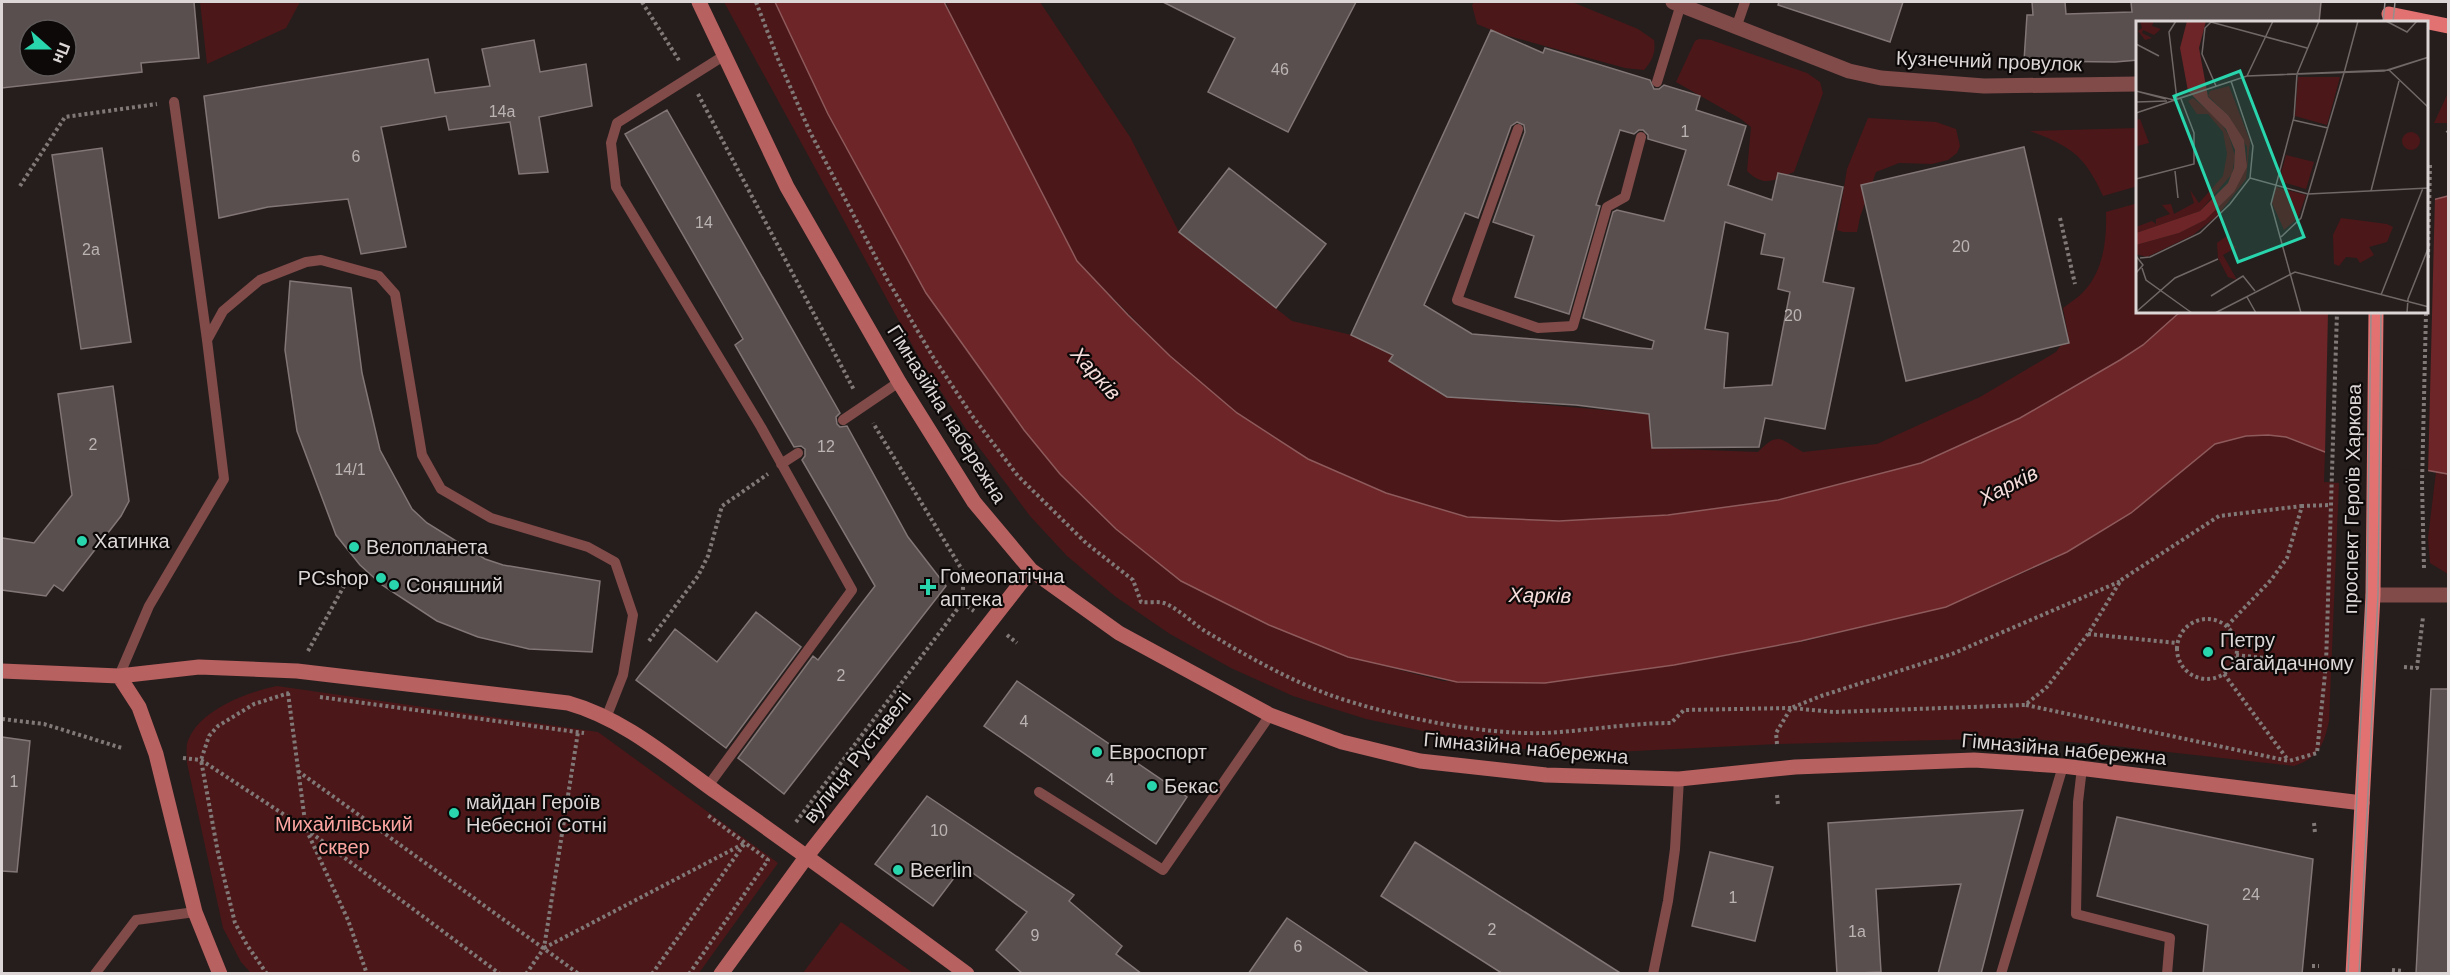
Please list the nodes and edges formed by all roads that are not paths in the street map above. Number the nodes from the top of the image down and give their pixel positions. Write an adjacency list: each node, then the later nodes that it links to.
1 (699, 2): 9 (main road, Гімназійна набережна)
2 (1745, 2): 7 (lane)
3 (1677, 3): 7 (street, Кузнечний провулок); 10 (lane)
4 (2389, 13): 5 (main road)
5 (2425, 21)
6 (2429, 22): 8 (main road)
7 (1737, 25): 11 (street, Кузнечний провулок)
8 (2448, 26)
9 (725, 55): 17 (main road, Гімназійна набережна); 20 (lane)
10 (1657, 82)
11 (2136, 84)
12 (174, 102): 16 (lane)
13 (1518, 129): 14 (lane)
14 (1641, 137)
15 (2376, 314): 22 (main road, проспект Героїв Харкова)
16 (207, 340): 25 (lane); 27 (lane)
17 (899, 382): 18 (lane); 21 (main road, Гімназійна набережна)
18 (843, 420)
19 (798, 453): 20 (lane)
20 (781, 464): 31 (lane)
21 (1030, 570): 26 (main road, Гімназійна набережна); 34 (main road, вулиця Руставелі)
22 (2373, 595): 23 (street); 33 (main road, проспект Героїв Харкова)
23 (2448, 595)
24 (2, 671): 25 (main road)
25 (119, 676): 27 (main road); 35 (main road)
26 (1270, 715): 30 (main road, Гімназійна набережна); 32 (lane)
27 (606, 718): 31 (main road)
28 (2063, 766): 29 (main road, Гімназійна набережна); 30 (main road, Гімназійна набережна); 41 (lane)
29 (2082, 768): 33 (main road, Гімназійна набережна); 42 (lane)
30 (1679, 779): 40 (lane)
31 (708, 786): 34 (main road)
32 (1040, 792)
33 (2362, 803): 43 (main road, проспект Героїв Харкова)
34 (807, 856): 38 (main road, вулиця Руставелі); 39 (main road)
35 (195, 912): 36 (lane); 37 (main road)
36 (95, 974)
37 (220, 974)
38 (721, 974)
39 (966, 974)
40 (1653, 974)
41 (2001, 974)
42 (2167, 974)
43 (2353, 974)

